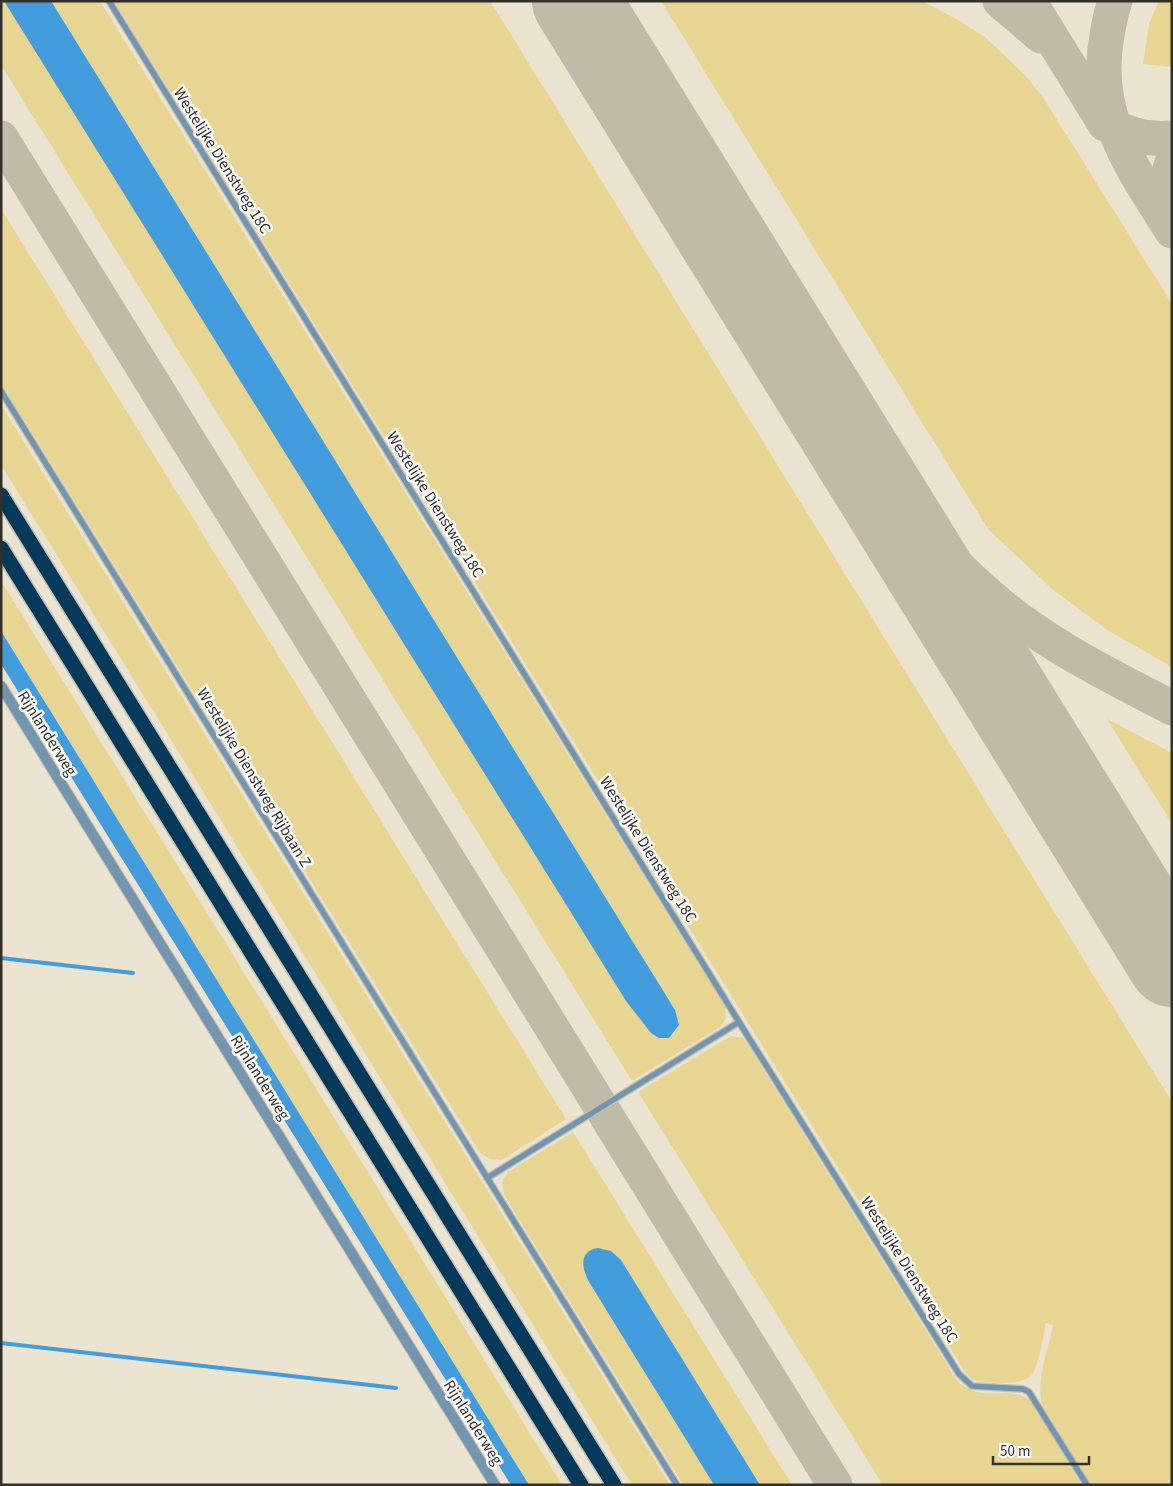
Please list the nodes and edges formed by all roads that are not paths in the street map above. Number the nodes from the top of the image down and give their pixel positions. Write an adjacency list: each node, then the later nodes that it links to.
1 (109, 1): 6 (lane, Westelijke Dienstweg 18C)
2 (1, 391): 7 (lane, Westelijke Dienstweg Rijbaan Z)
3 (1, 495): 10 (highway)
4 (1, 548): 9 (highway)
5 (1, 686): 8 (street, Rijnlanderweg)
6 (740, 1022): 7 (lane); 12 (lane, Westelijke Dienstweg 18C)
7 (487, 1178): 11 (lane, Westelijke Dienstweg Rijbaan Z)
8 (495, 1485)
9 (581, 1485)
10 (614, 1485)
11 (677, 1485)
12 (1088, 1485)

